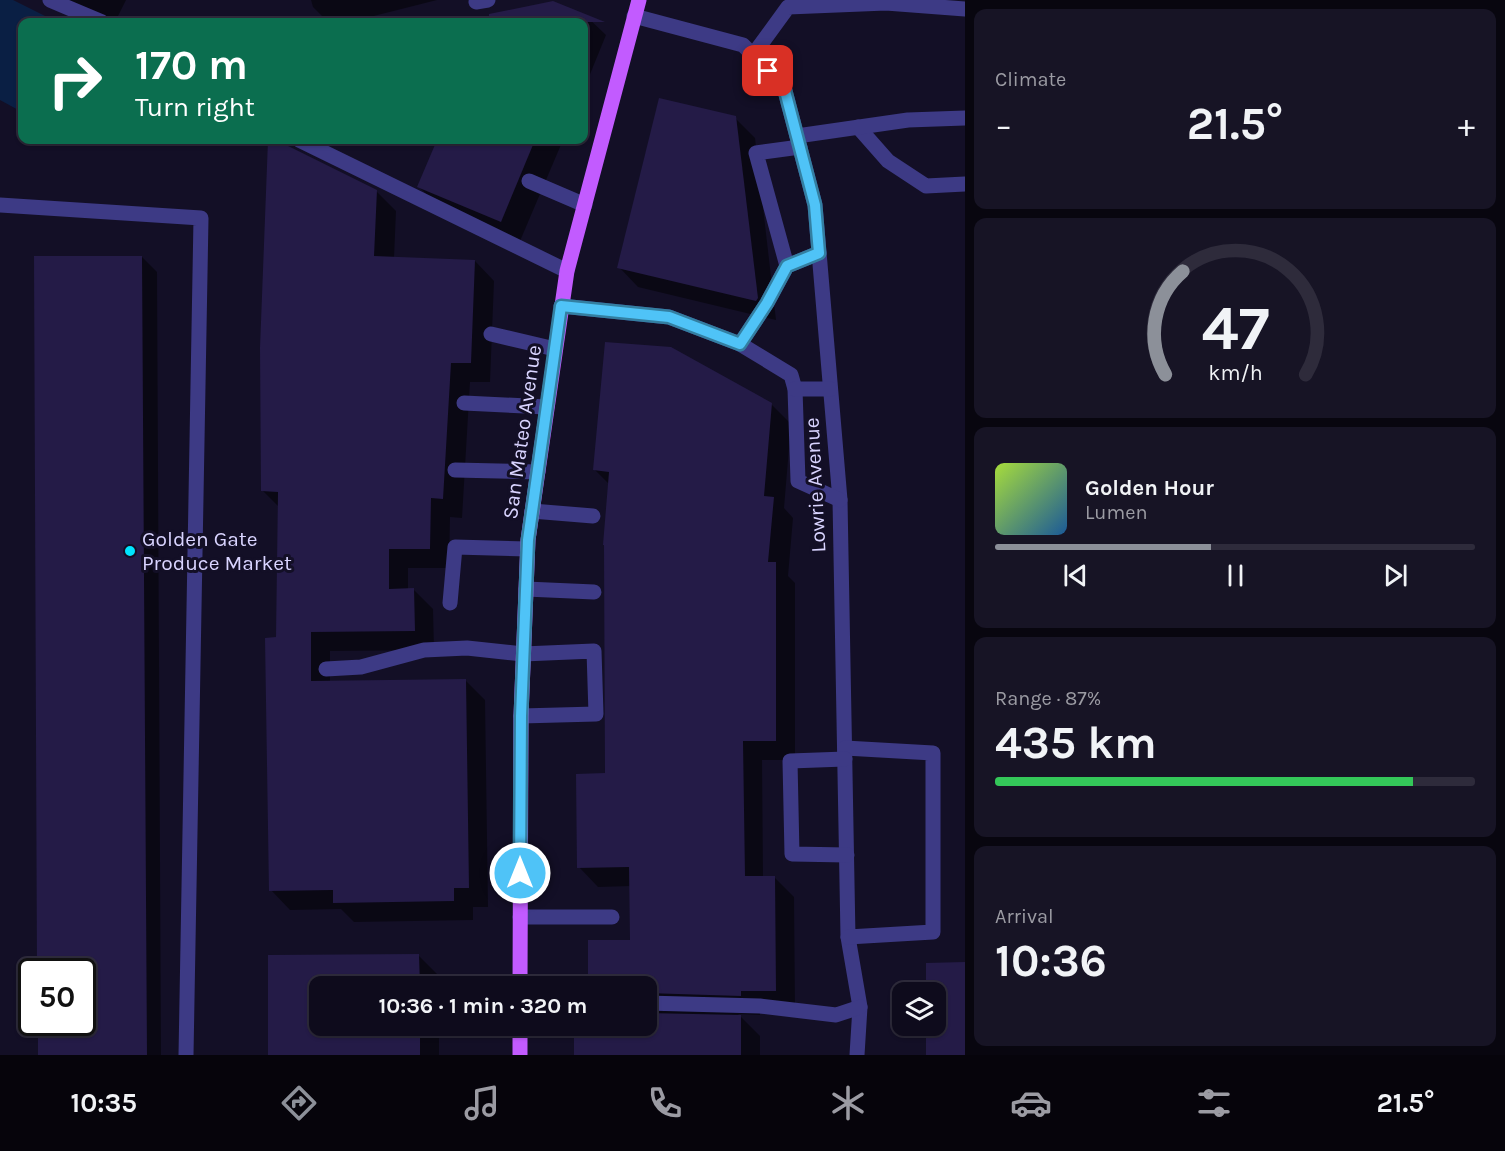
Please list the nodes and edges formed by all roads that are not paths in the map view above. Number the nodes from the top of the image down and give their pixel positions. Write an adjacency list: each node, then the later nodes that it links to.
1 (50, 0): 5 (street)
2 (639, 0): 4 (main road, San Mateo Avenue)
3 (965, 9): 6 (street)
4 (634, 16): 6 (street, Lowrie Avenue); 14 (main road, San Mateo Avenue)
5 (93, 18)
6 (753, 55): 9 (street, Lowrie Avenue)
7 (965, 118): 8 (street)
8 (858, 127): 9 (street); 12 (street)
9 (798, 142): 15 (street, Lowrie Avenue); 16 (street)
10 (307, 144): 17 (street)
11 (529, 181): 14 (street)
12 (965, 184)
13 (0, 204): 47 (street)
14 (585, 205): 17 (main road, San Mateo Avenue)
15 (819, 253): 16 (street); 22 (street, Lowrie Avenue)
16 (787, 266): 20 (street)
17 (567, 271): 18 (main road, San Mateo Avenue)
18 (561, 306): 20 (street); 21 (main road, San Mateo Avenue)
19 (491, 334): 21 (street)
20 (740, 344): 23 (street)
21 (555, 349): 25 (main road, San Mateo Avenue)
22 (830, 389): 23 (street); 28 (street, Lowrie Avenue)
23 (795, 390): 28 (street)
24 (464, 403): 25 (street)
25 (547, 407): 27 (main road, San Mateo Avenue)
26 (455, 470): 27 (street)
27 (538, 472): 29 (main road, San Mateo Avenue)
28 (840, 500): 38 (street, Lowrie Avenue)
29 (532, 511): 30 (street); 31 (main road, San Mateo Avenue)
30 (593, 516)
31 (527, 549): 32 (main road, San Mateo Avenue); 34 (street)
32 (526, 589): 33 (street); 35 (main road, San Mateo Avenue)
33 (594, 592)
34 (450, 603)
35 (523, 654): 36 (street); 37 (main road, San Mateo Avenue); 37 (street)
36 (326, 669)
37 (521, 716): 40 (main road, San Mateo Avenue)
38 (845, 753): 39 (street, Lowrie Avenue); 39 (street); 42 (street)
39 (847, 855): 42 (street, Lowrie Avenue)
40 (520, 917): 41 (street); 43 (main road, San Mateo Avenue)
41 (612, 917)
42 (848, 937): 45 (street, Lowrie Avenue)
43 (520, 976)
44 (657, 1003): 45 (street)
45 (860, 1007): 49 (street, Lowrie Avenue)
46 (520, 1036): 48 (main road)
47 (186, 1055)
48 (519, 1055)
49 (857, 1055)

